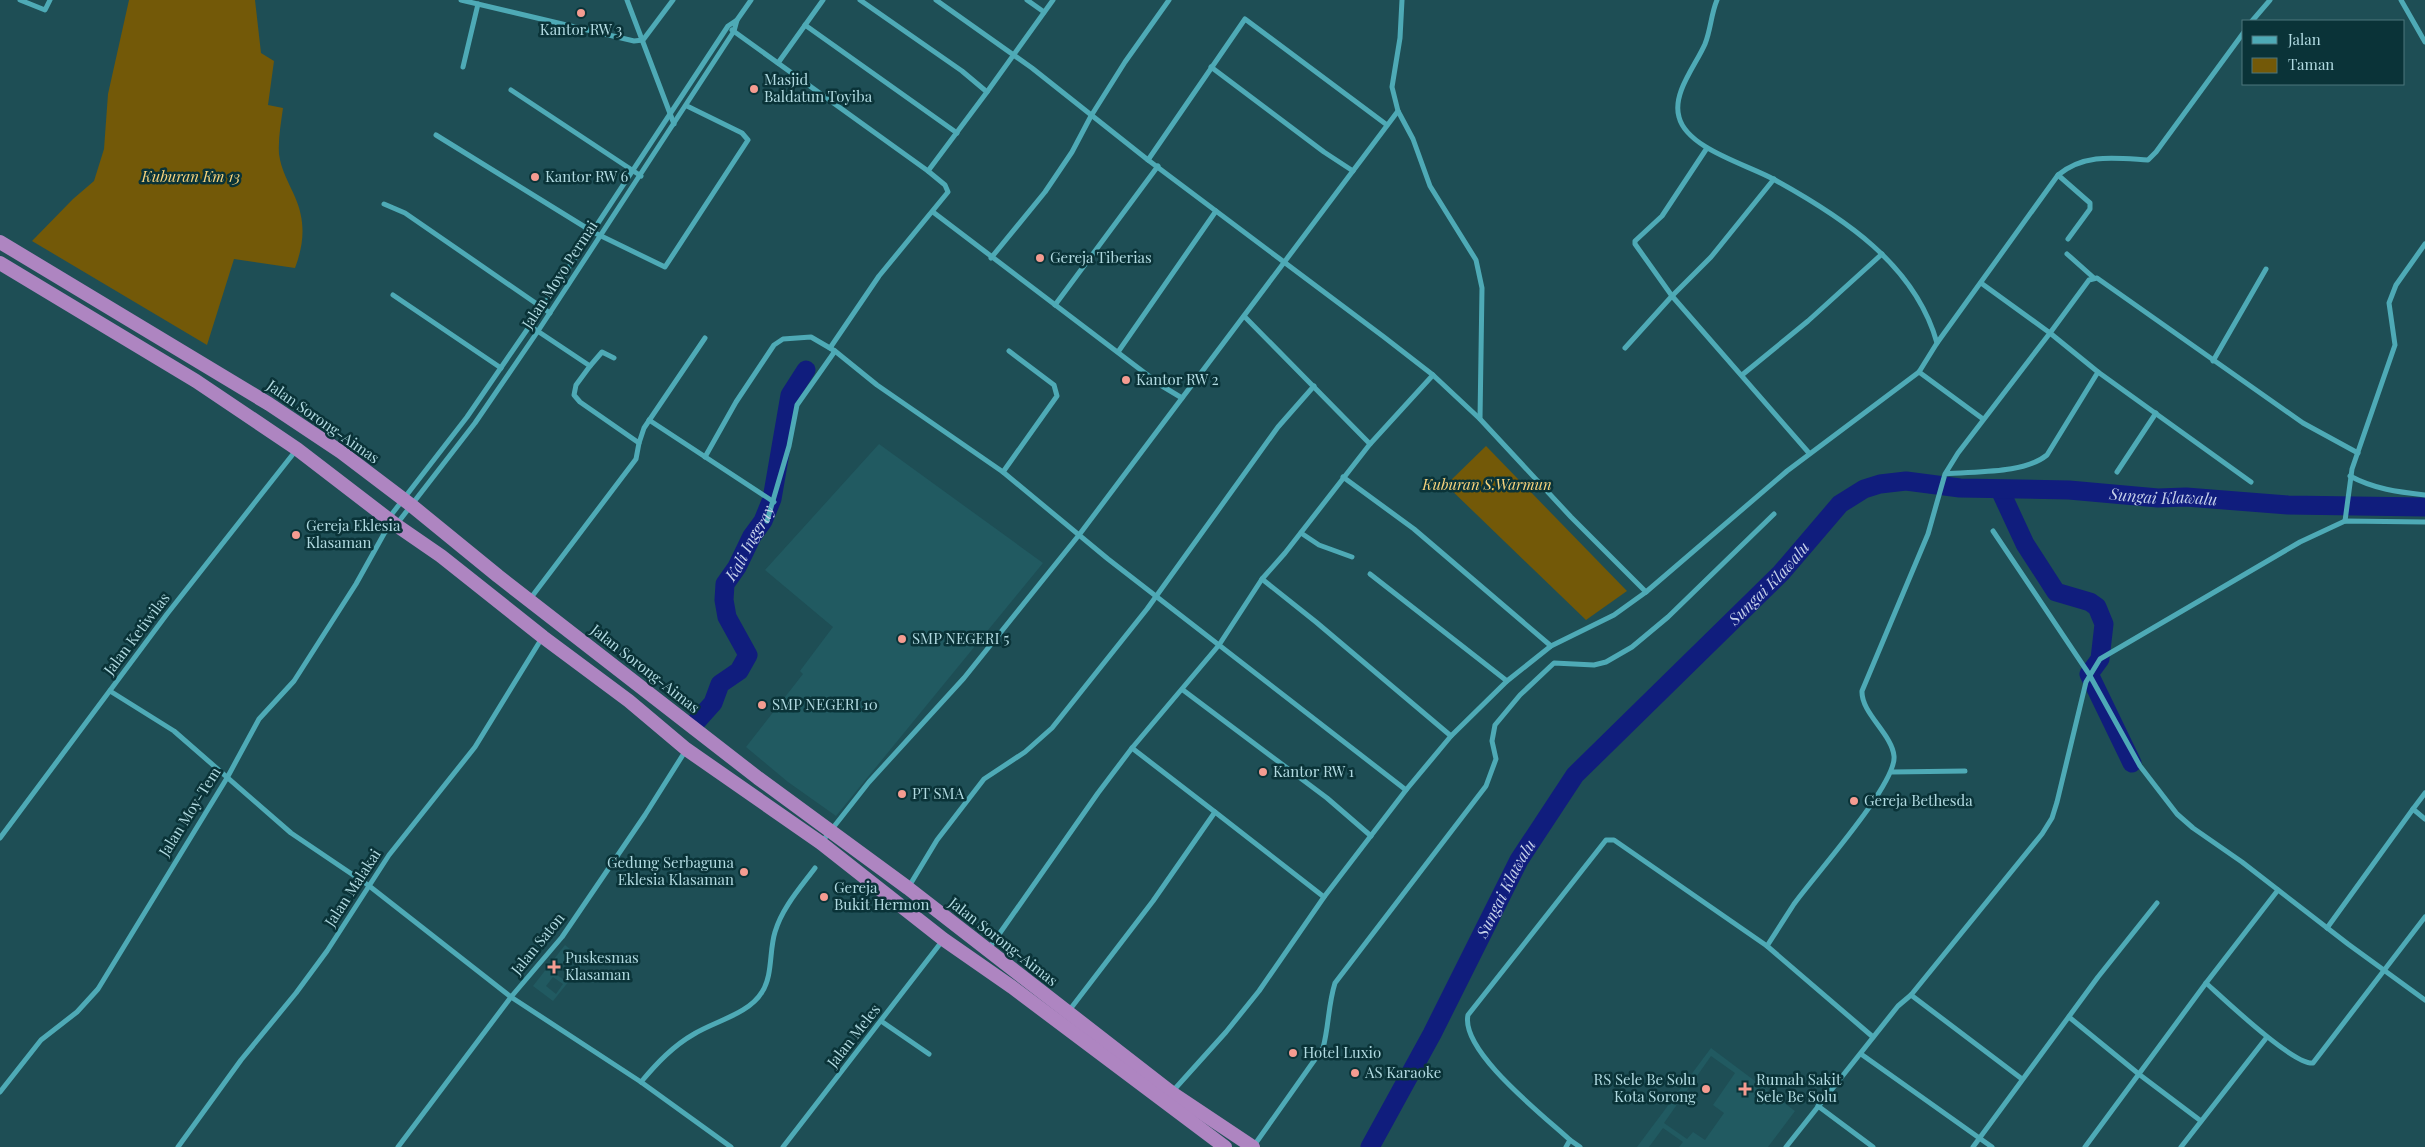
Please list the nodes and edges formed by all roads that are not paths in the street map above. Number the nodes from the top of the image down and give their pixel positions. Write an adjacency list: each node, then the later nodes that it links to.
1 (20, 0): 2 (street)
2 (50, 0)
3 (461, 0): 17 (street)
4 (627, 0): 25 (street)
5 (673, 0): 25 (street)
6 (750, 0): 19 (street)
7 (823, 0): 21 (street)
8 (860, 0): 32 (street)
9 (936, 0): 27 (street)
10 (1027, 0): 18 (street)
11 (1053, 0): 18 (street)
12 (1169, 0): 36 (street)
13 (1402, 0): 34 (street)
14 (1718, 0): 41 (street)
15 (2270, 0): 20 (street)
16 (2404, 1): 26 (street)
17 (478, 4): 25 (street); 29 (street)
18 (1044, 12): 27 (street)
19 (737, 20): 22 (street); 23 (street, Jalan Moyo Permai)
20 (2253, 20)
21 (805, 25): 28 (street); 39 (street)
22 (728, 26): 23 (street); 35 (street, Jalan Moyo Permai)
23 (734, 31): 28 (street); 33 (street, Jalan Moyo Permai)
24 (2242, 35): 47 (street)
25 (643, 40): 35 (street)
26 (2425, 42)
27 (1014, 55): 32 (street); 36 (street)
28 (778, 63): 45 (street)
29 (463, 67)
30 (1211, 67): 38 (street); 42 (street); 46 (street)
31 (511, 90): 44 (street)
32 (987, 92): 39 (street)
33 (687, 106): 37 (street, Jalan Moyo Permai); 54 (street)
34 (1398, 111): 38 (street); 95 (street)
35 (670, 112): 37 (street); 44 (street, Jalan Moyo Permai)
36 (1091, 116): 42 (street); 60 (street)
37 (674, 124): 48 (street, Jalan Moyo Permai)
38 (1387, 125): 46 (street)
39 (957, 133): 45 (street)
40 (436, 134): 53 (street)
41 (1707, 148): 49 (street); 67 (street)
42 (1148, 160): 43 (street)
43 (1158, 166): 51 (street); 68 (street)
44 (633, 170): 48 (street); 53 (street, Jalan Moyo Permai)
45 (928, 171): 52 (street)
46 (1353, 171): 61 (street)
47 (2058, 175): 55 (street); 65 (street)
48 (641, 176): 54 (street, Jalan Moyo Permai)
49 (1774, 179): 58 (street); 67 (street)
50 (384, 204): 69 (street)
51 (1216, 211): 61 (street); 80 (street)
52 (933, 212): 60 (street); 78 (street)
53 (593, 232): 54 (street); 69 (street, Jalan Moyo Permai)
54 (600, 236): 70 (street, Jalan Moyo Permai)
55 (2068, 239)
56 (0, 242): 83 (highway, Jalan Sorong-Aimas)
57 (2425, 244): 102 (street)
58 (1882, 254): 76 (street); 89 (street)
59 (2067, 254): 64 (street)
60 (992, 258): 68 (street)
61 (1285, 262): 71 (street); 88 (street)
62 (0, 263): 90 (highway, Jalan Sorong-Aimas)
63 (2266, 269): 82 (street)
64 (2094, 278): 74 (street); 82 (street)
65 (1981, 283): 74 (street); 76 (street)
66 (393, 295): 85 (street)
67 (1672, 296): 77 (street); 89 (street)
68 (1055, 305): 80 (street)
69 (542, 308): 70 (street); 72 (street, Jalan Moyo Permai)
70 (550, 313): 73 (street, Jalan Moyo Permai)
71 (1244, 316): 91 (street); 92 (street)
72 (530, 326): 73 (street); 85 (street, Jalan Moyo Permai)
73 (538, 331): 84 (street); 113 (street, Jalan Moyo Permai)
74 (2050, 333): 87 (street); 94 (street)
75 (705, 338): 96 (street)
76 (1937, 342): 86 (street)
77 (1625, 348)
78 (833, 350): 103 (street); 105 (street); 112 (street)
79 (1009, 351): 105 (street)
80 (1118, 352): 92 (street)
81 (614, 358): 84 (street)
82 (2213, 361): 102 (street)
83 (206, 366): 90 (highway); 100 (highway, Jalan Sorong-Aimas)
84 (590, 366): 97 (street)
85 (501, 368): 113 (street, Jalan Moyo Permai)
86 (1919, 372): 94 (street); 101 (street)
87 (2098, 372): 93 (street); 109 (street)
88 (1433, 375): 95 (street); 98 (street)
89 (1742, 375): 101 (street)
90 (196, 381): 99 (highway, Jalan Sorong-Aimas)
91 (1314, 386): 98 (street); 126 (street)
92 (1182, 398): 121 (street)
93 (2156, 413): 106 (street); 110 (street)
94 (1983, 418): 109 (street)
95 (1480, 419): 125 (street)
96 (649, 420): 97 (street); 103 (street)
97 (639, 443): 127 (street)
98 (1370, 444): 108 (street)
99 (297, 449): 104 (highway, Jalan Sorong-Aimas); 134 (street, Jalan Ketiwilas)
100 (341, 452): 104 (highway); 113 (highway, Jalan Sorong-Aimas)
101 (1809, 453): 125 (street)
102 (2358, 453): 107 (street)
103 (705, 458): 112 (street)
104 (326, 470): 118 (highway, Jalan Sorong-Aimas)
105 (1002, 472): 121 (street)
106 (2117, 472)
107 (2350, 476): 111 (street); 116 (street)
108 (1343, 477): 120 (street); 130 (street)
109 (1945, 477): 139 (street)
110 (2251, 482)
111 (2425, 494)
112 (773, 501): 115 (street)
113 (407, 502): 118 (street, Jalan Moyo Permai); 118 (street, Jalan Moyo Permai); 127 (highway, Jalan Sorong-Aimas)
114 (1774, 514): 187 (street)
115 (767, 521)
116 (2344, 521): 117 (street); 131 (street)
117 (2425, 522)
118 (390, 525): 128 (highway, Jalan Sorong-Aimas); 140 (street, Jalan Moy-Tem)
119 (1993, 531): 131 (street)
120 (1301, 533): 122 (street); 124 (street)
121 (1079, 535): 126 (street); 146 (street)
122 (1352, 557)
123 (1370, 574): 132 (street)
124 (1262, 579): 129 (street); 135 (street)
125 (1646, 592): 130 (street)
126 (1156, 596): 129 (street); 152 (street)
127 (529, 600): 146 (highway, Jalan Sorong-Aimas)
128 (542, 637): 137 (highway, Jalan Sorong-Aimas); 151 (street, Jalan Malakai)
129 (1219, 645): 133 (street); 141 (street)
130 (1551, 646): 132 (street)
131 (2089, 674): 153 (street); 163 (street)
132 (1507, 681): 135 (street)
133 (1182, 690): 136 (street); 147 (street)
134 (110, 691): 140 (street); 148 (street, Jalan Ketiwilas)
135 (1451, 736): 141 (street)
136 (1132, 748): 144 (street); 160 (street)
137 (686, 749): 149 (highway, Jalan Sorong-Aimas); 164 (street, Jalan Saton)
138 (1965, 771): 139 (street)
139 (1892, 772): 159 (street)
140 (227, 778): 151 (street); 176 (street, Jalan Moy-Tem)
141 (1406, 790): 147 (street)
142 (2425, 793): 143 (street)
143 (2413, 810): 145 (street); 157 (street)
144 (1215, 812): 154 (street); 166 (street)
145 (2425, 819)
146 (830, 830): 149 (street); 152 (highway, Jalan Sorong-Aimas)
147 (1371, 836): 154 (street)
148 (0, 838)
149 (821, 843): 158 (highway, Jalan Sorong-Aimas)
150 (815, 868): 175 (street)
151 (368, 885): 164 (street); 182 (street, Jalan Malakai)
152 (908, 888): 160 (highway, Jalan Sorong-Aimas)
153 (2278, 890): 157 (street); 162 (street)
154 (1324, 897): 177 (street)
155 (2157, 903): 167 (street)
156 (2425, 917): 161 (street)
157 (2327, 928): 161 (street)
158 (943, 939): 168 (street, Jalan Meles); 186 (highway, Jalan Sorong-Aimas)
159 (1767, 946): 169 (street); 181 (street)
160 (988, 951): 166 (highway, Jalan Sorong-Aimas)
161 (2385, 971): 165 (street); 170 (street)
162 (2206, 983): 170 (street); 173 (street)
163 (1911, 995): 169 (street); 174 (street)
164 (510, 997): 175 (street); 183 (street, Jalan Saton)
165 (2425, 1000)
166 (1068, 1013): 177 (highway, Jalan Sorong-Aimas)
167 (2069, 1017): 173 (street); 174 (street)
168 (881, 1021): 171 (street); 185 (street, Jalan Meles)
169 (1873, 1037): 172 (street)
170 (2266, 1037): 179 (street)
171 (929, 1054)
172 (1861, 1054): 178 (street); 180 (street)
173 (2140, 1075): 179 (street); 194 (street)
174 (2022, 1079): 180 (street)
175 (641, 1082): 184 (street)
176 (0, 1092)
177 (1172, 1093): 187 (highway, Jalan Sorong-Aimas)
178 (1818, 1106): 190 (street); 191 (street)
179 (2201, 1121): 195 (street)
180 (1980, 1138): 192 (street); 193 (street)
181 (1570, 1140): 188 (street); 189 (street)
182 (178, 1147)
183 (398, 1147)
184 (731, 1147)
185 (783, 1147)
186 (1225, 1147)
187 (1253, 1147)
188 (1566, 1147)
189 (1580, 1147)
190 (1786, 1147)
191 (1873, 1147)
192 (1973, 1147)
193 (1992, 1147)
194 (2085, 1147)
195 (2181, 1147)

